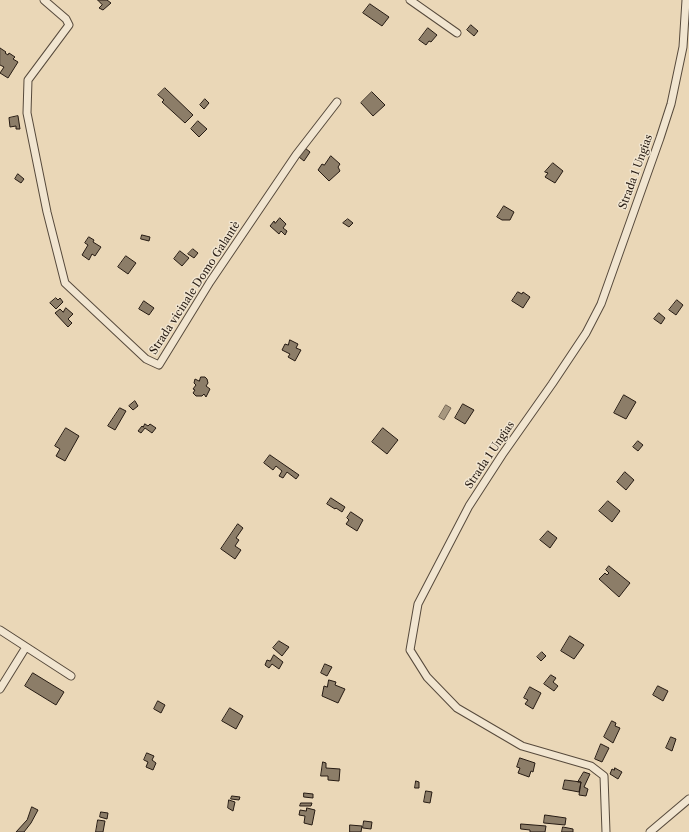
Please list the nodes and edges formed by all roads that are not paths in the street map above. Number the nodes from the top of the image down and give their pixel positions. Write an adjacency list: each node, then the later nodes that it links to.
1 (44, 0): 5 (street, Strada vicinale Domo Galantè)
2 (410, 0): 4 (street)
3 (686, 0): 11 (street, Strada 1 Ungias)
4 (457, 33)
5 (337, 102)
6 (0, 630): 7 (street)
7 (26, 647): 8 (street); 9 (street)
8 (71, 676)
9 (0, 689)
10 (689, 799): 12 (street)
11 (606, 832)
12 (650, 832)

